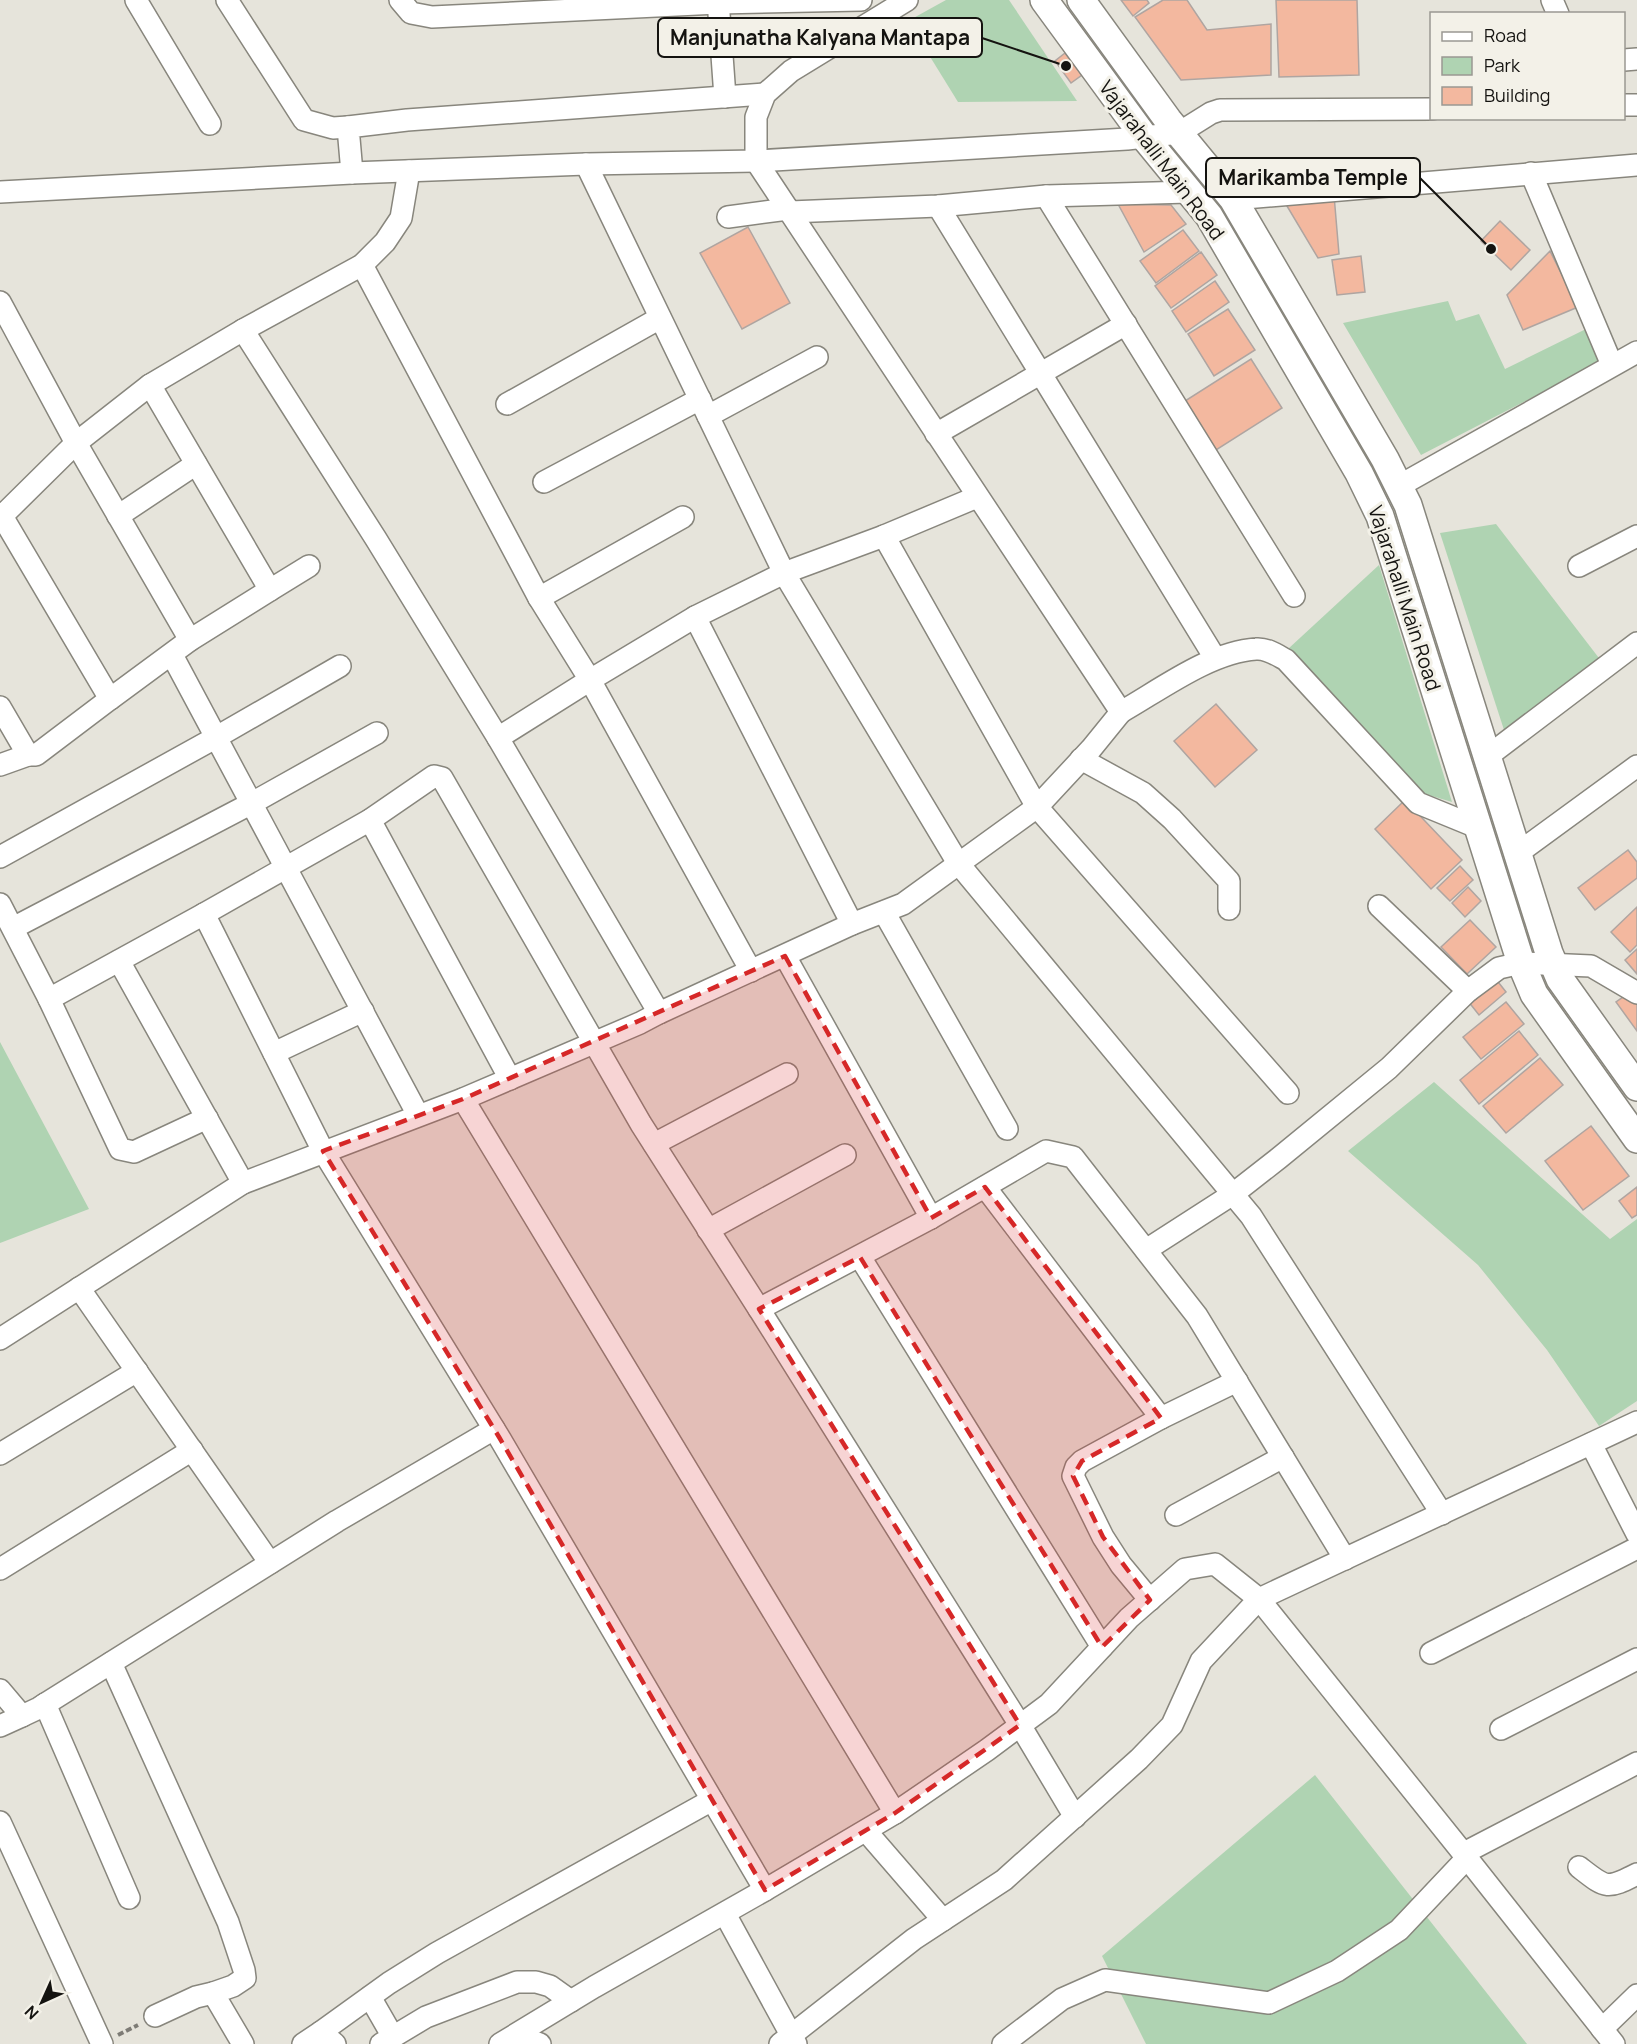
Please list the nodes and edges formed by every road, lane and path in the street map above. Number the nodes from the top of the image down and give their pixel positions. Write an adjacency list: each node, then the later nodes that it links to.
1 (136, 0): 12 (street)
2 (227, 0): 13 (street)
3 (400, 0): 8 (street)
4 (861, 0): 8 (street)
5 (907, 0): 9 (street)
6 (1044, 0): 15 (main road, Vajarahalli Main Road)
7 (1081, 0): 14 (main road, Vajarahalli Main Road)
8 (718, 2): 10 (street)
9 (765, 94): 10 (street); 16 (street)
10 (724, 97): 13 (street)
11 (1430, 109): 14 (street)
12 (210, 124)
13 (348, 128): 20 (street)
14 (1179, 133): 15 (street); 25 (main road, Vajarahalli Main Road)
15 (1145, 138): 16 (street); 23 (main road, Vajarahalli Main Road)
16 (756, 161): 17 (street); 27 (street)
17 (586, 164): 19 (street); 31 (street)
18 (1637, 165): 21 (street)
19 (409, 171): 20 (street); 29 (street)
20 (352, 173): 22 (street)
21 (1531, 173): 25 (street); 36 (street)
22 (0, 192)
23 (1189, 192): 24 (street); 79 (main road, Vajarahalli Main Road)
24 (1046, 196): 26 (street); 32 (street)
25 (1233, 199): 45 (main road, Vajarahalli Main Road)
26 (938, 206): 27 (street); 37 (street)
27 (789, 210): 28 (street); 41 (street)
28 (729, 217)
29 (362, 265): 33 (street); 57 (street)
30 (0, 302): 42 (street)
31 (660, 318): 39 (street); 40 (street)
32 (1126, 324): 37 (street); 56 (street)
33 (243, 330): 38 (street); 70 (street)
34 (1637, 352): 36 (street)
35 (817, 357): 40 (street)
36 (1612, 365): 45 (street)
37 (1040, 374): 41 (street); 62 (street)
38 (150, 385): 42 (street); 43 (street)
39 (507, 404)
40 (704, 407): 44 (street); 54 (street)
41 (936, 434): 46 (street)
42 (76, 443): 47 (street); 48 (street)
43 (196, 464): 47 (street); 55 (street)
44 (544, 482)
45 (1399, 486): 72 (main road, Vajarahalli Main Road)
46 (977, 497): 50 (street); 67 (street)
47 (118, 516): 59 (street)
48 (1, 517): 65 (street)
49 (683, 517): 57 (street)
50 (884, 536): 54 (street); 77 (street)
51 (1637, 536): 53 (street)
52 (309, 566): 55 (street)
53 (1579, 566)
54 (784, 573): 58 (street); 82 (street)
55 (270, 590): 59 (street)
56 (1294, 596)
57 (539, 598): 64 (street)
58 (696, 617): 64 (street); 89 (street)
59 (190, 640): 61 (street)
60 (1637, 643): 72 (street)
61 (172, 655): 65 (street); 69 (street)
62 (1215, 658): 67 (street); 79 (street)
63 (340, 666): 69 (street)
64 (590, 680): 70 (street); 95 (street)
65 (111, 699): 71 (street)
66 (0, 707): 71 (street)
67 (1121, 712): 73 (street)
68 (377, 733): 76 (street)
69 (215, 738): 76 (street); 81 (street)
70 (498, 738): 100 (street)
71 (28, 755): 74 (street)
72 (1488, 756): 80 (main road, Vajarahalli Main Road)
73 (1081, 759): 77 (street); 86 (street)
74 (0, 765)
75 (1637, 766): 80 (street)
76 (252, 803): 83 (street); 90 (street)
77 (1037, 807): 82 (street); 106 (street)
78 (369, 820): 83 (street); 101 (street); 104 (street)
79 (1479, 828): 93 (main road, Vajarahalli Main Road)
80 (1518, 853): 94 (main road, Vajarahalli Main Road)
81 (0, 856)
82 (958, 863): 87 (street); 117 (street)
83 (288, 868): 88 (street); 99 (street)
84 (0, 903): 90 (street)
85 (1379, 906): 96 (street)
86 (1229, 909)
87 (884, 912): 89 (street); 110 (street)
88 (204, 914): 92 (street); 102 (street)
89 (852, 924): 91 (street)
90 (13, 928): 98 (street)
91 (785, 956): 95 (street); 118 (street)
92 (119, 961): 98 (street); 109 (street)
93 (1521, 963): 94 (street); 96 (street); 111 (main road, Vajarahalli Main Road)
94 (1554, 965): 97 (street); 105 (main road, Vajarahalli Main Road)
95 (751, 971): 100 (street)
96 (1468, 991): 117 (street)
97 (1637, 993)
98 (49, 999): 109 (street)
99 (363, 1011): 102 (street); 108 (street)
100 (659, 1013): 101 (street)
101 (593, 1043): 104 (street); 112 (street)
102 (274, 1053): 113 (street)
103 (787, 1074): 112 (street)
104 (510, 1079): 107 (street)
105 (1637, 1087)
106 (1288, 1093)
107 (463, 1098): 108 (street); 155 (street)
108 (418, 1115): 113 (street)
109 (207, 1118): 115 (street)
110 (1006, 1129)
111 (1637, 1138)
112 (654, 1144): 119 (street)
113 (323, 1151): 115 (street); 129 (street)
114 (845, 1155): 119 (street)
115 (243, 1183): 122 (street)
116 (985, 1187): 118 (street); 120 (street); 127 (street)
117 (1233, 1194): 120 (street); 134 (street)
118 (931, 1218): 121 (street)
119 (708, 1230): 123 (street)
120 (1146, 1250): 126 (street)
121 (860, 1257): 123 (street); 143 (street)
122 (79, 1288): 124 (street); 125 (street)
123 (759, 1309): 150 (street)
124 (0, 1339)
125 (137, 1371): 131 (street); 132 (street)
126 (1237, 1381): 127 (street); 133 (street)
127 (1161, 1418): 142 (street)
128 (1637, 1422): 130 (street)
129 (494, 1429): 139 (street); 154 (street)
130 (1591, 1444): 134 (street); 136 (street)
131 (192, 1450): 139 (street); 140 (street)
132 (0, 1454)
133 (1283, 1457): 135 (street); 138 (street)
134 (1442, 1514): 138 (street)
135 (1176, 1515)
136 (1637, 1534)
137 (1637, 1548): 144 (street)
138 (1346, 1559): 141 (street)
139 (270, 1563): 146 (street)
140 (0, 1569)
141 (1259, 1599): 142 (street); 156 (street); 159 (street)
142 (1149, 1600): 143 (street)
143 (1102, 1647): 150 (street)
144 (1431, 1653)
145 (1637, 1659): 152 (street)
146 (111, 1663): 148 (street); 166 (street)
147 (0, 1690): 149 (street)
148 (45, 1704): 149 (street); 163 (street)
149 (22, 1716): 151 (street)
150 (1020, 1725): 155 (street); 156 (street)
151 (0, 1726)
152 (1502, 1729)
153 (1637, 1763): 159 (street)
154 (712, 1800): 162 (street); 168 (street)
155 (895, 1813): 158 (street)
156 (1075, 1817): 165 (street)
157 (0, 1822): 176 (street)
158 (866, 1831): 162 (street); 165 (street)
159 (1466, 1855): 171 (street); 180 (street)
160 (1579, 1867): 161 (street)
161 (1637, 1874)
162 (765, 1890): 164 (street)
163 (129, 1898)
164 (725, 1914): 169 (street); 175 (street)
165 (943, 1920): 175 (street)
166 (213, 1993): 170 (street); 177 (street)
167 (1637, 1995): 171 (street)
168 (370, 1997): 172 (street); 174 (street)
169 (571, 2001): 173 (street); 174 (street)
170 (155, 2016): 176 (path)
171 (1608, 2037)
172 (328, 2038): 178 (street)
173 (508, 2039): 179 (street)
174 (387, 2040)
175 (789, 2041)
176 (102, 2044)
177 (243, 2044)
178 (303, 2044)
179 (540, 2044)
180 (1003, 2044)

